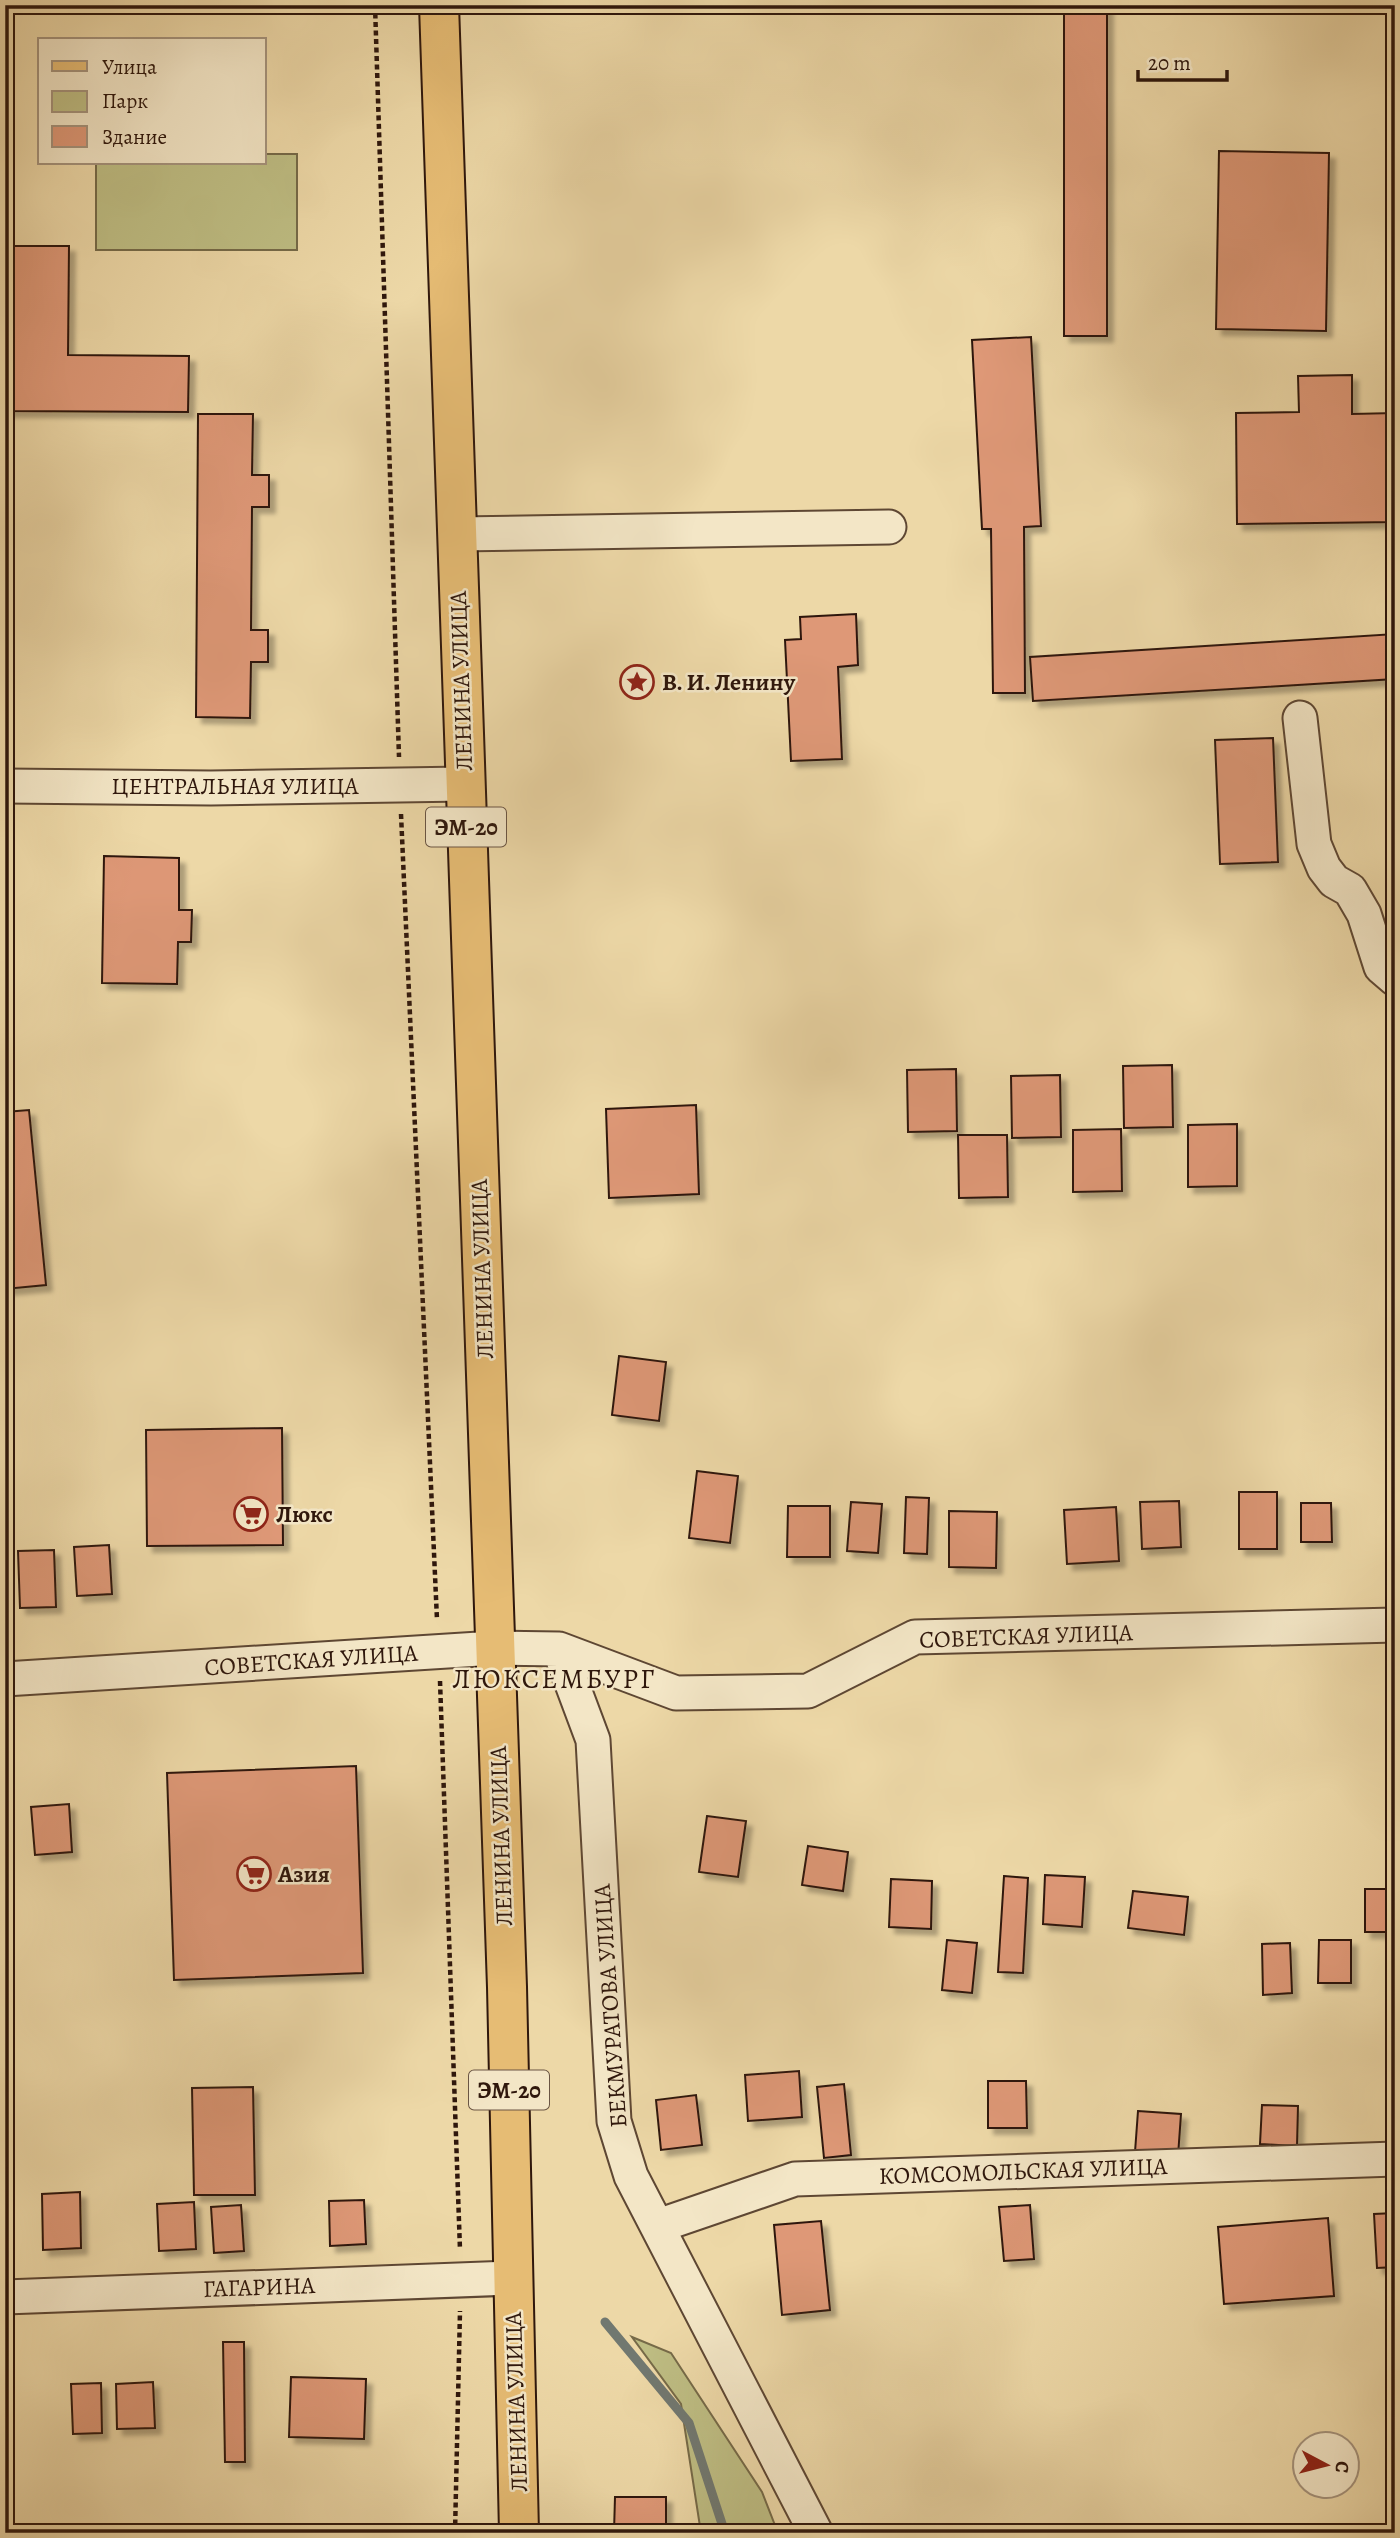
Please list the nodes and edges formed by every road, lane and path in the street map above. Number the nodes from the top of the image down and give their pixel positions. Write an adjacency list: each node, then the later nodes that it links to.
1 (375, 5): 7 (path)
2 (439, 5): 4 (main road, ЛЕНИНА УЛИЦА / ЭМ-20)
3 (889, 527): 4 (street)
4 (457, 534): 6 (main road, ЛЕНИНА УЛИЦА / ЭМ-20)
5 (1300, 718): 9 (street)
6 (464, 784): 7 (street, ЦЕНТРАЛЬНАЯ УЛИЦА); 11 (main road, ЛЕНИНА УЛИЦА / ЭМ-20)
7 (400, 785): 8 (street, ЦЕНТРАЛЬНАЯ УЛИЦА); 13 (path)
8 (5, 786)
9 (1395, 979)
10 (1395, 1625): 12 (street, СОВЕТСКАЯ УЛИЦА)
11 (495, 1648): 12 (street, СОВЕТСКАЯ УЛИЦА); 13 (street, СОВЕТСКАЯ УЛИЦА); 17 (main road, ЛЕНИНА УЛИЦА / ЭМ-20)
12 (559, 1649): 16 (street, БЕКМУРАТОВА УЛИЦА)
13 (438, 1651): 14 (street, СОВЕТСКАЯ УЛИЦА); 18 (path)
14 (5, 1679)
15 (1395, 2159): 16 (street, КОМСОМОЛЬСКАЯ УЛИЦА)
16 (658, 2226): 22 (street, БЕКМУРАТОВА УЛИЦА)
17 (513, 2278): 18 (street, ГАГАРИНА); 21 (main road, ЛЕНИНА УЛИЦА / ЭМ-20)
18 (461, 2279): 19 (street, ГАГАРИНА); 20 (path)
19 (5, 2297)
20 (455, 2533)
21 (519, 2533)
22 (816, 2533)

